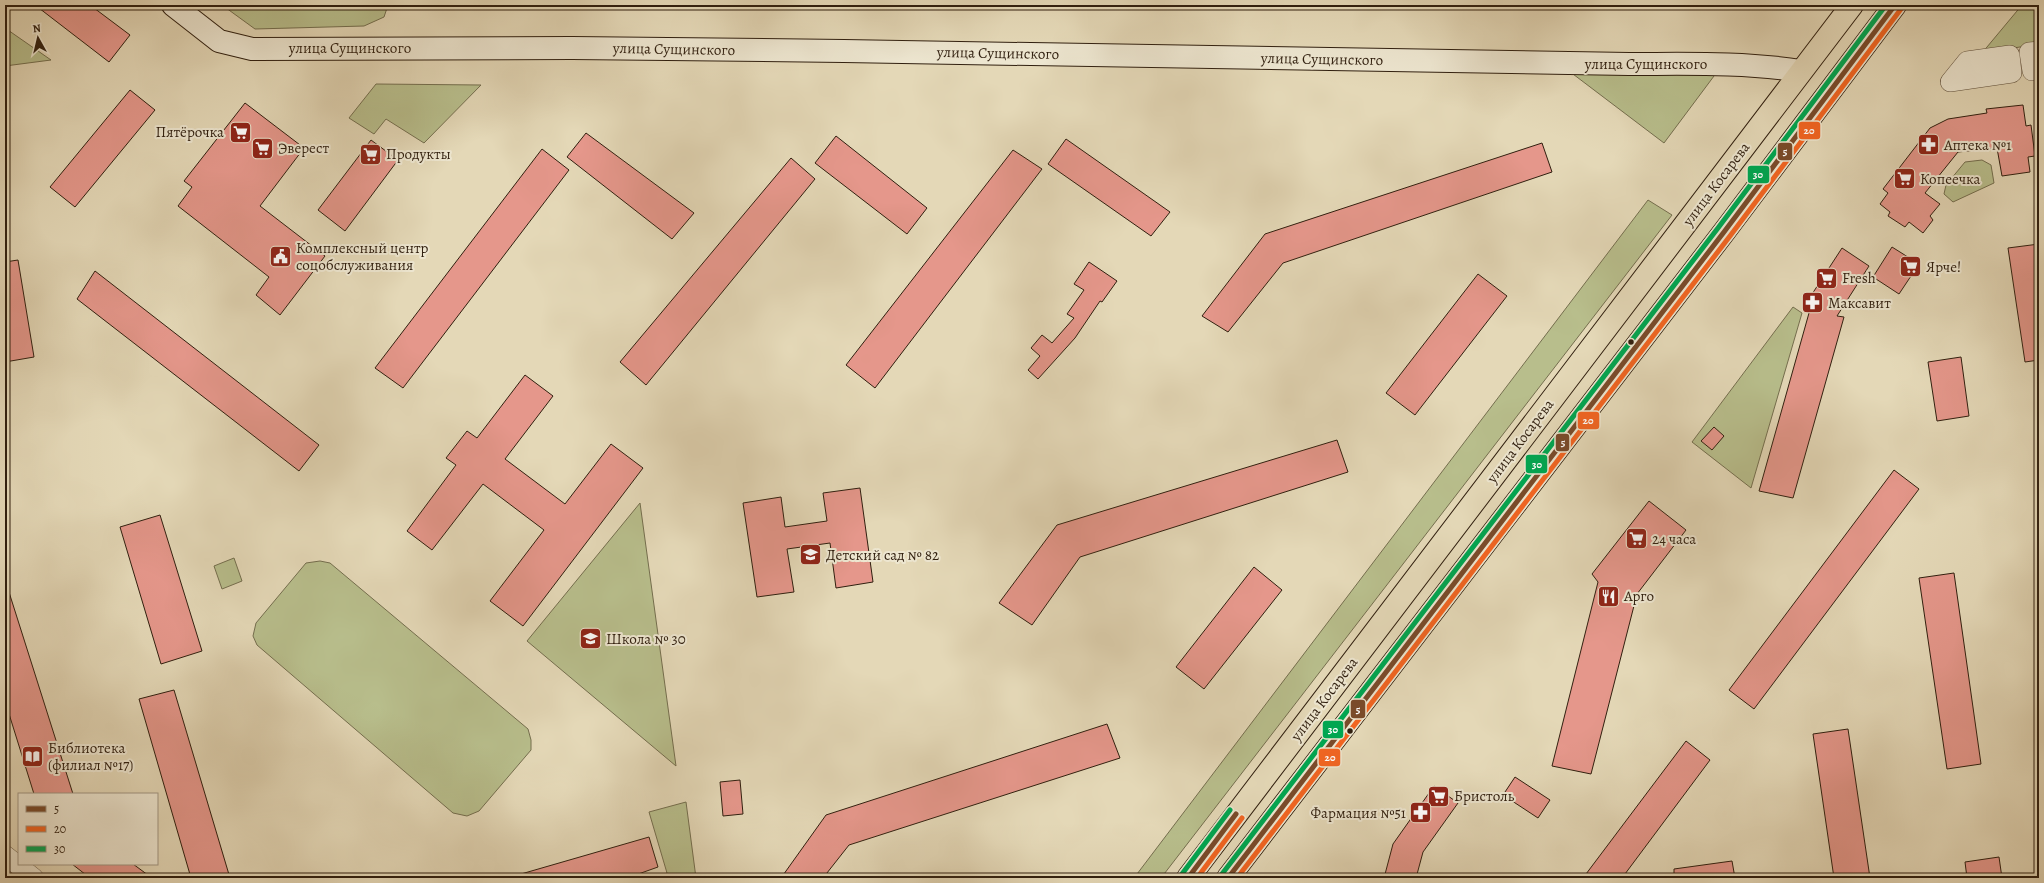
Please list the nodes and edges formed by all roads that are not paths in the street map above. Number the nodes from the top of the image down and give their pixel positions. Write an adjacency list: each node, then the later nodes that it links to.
1 (173, 5): 6 (street, улица Сущинского)
2 (1852, 5): 6 (main road, улица Косарева)
3 (1895, 5): 7 (main road)
4 (2039, 50): 5 (street)
5 (2039, 70)
6 (1801, 71): 7 (main road, улица Сущинского); 10 (main road, улица Косарева)
7 (1829, 92): 11 (main road)
8 (5, 855): 9 (street)
9 (34, 878)
10 (1188, 878)
11 (1228, 878)

